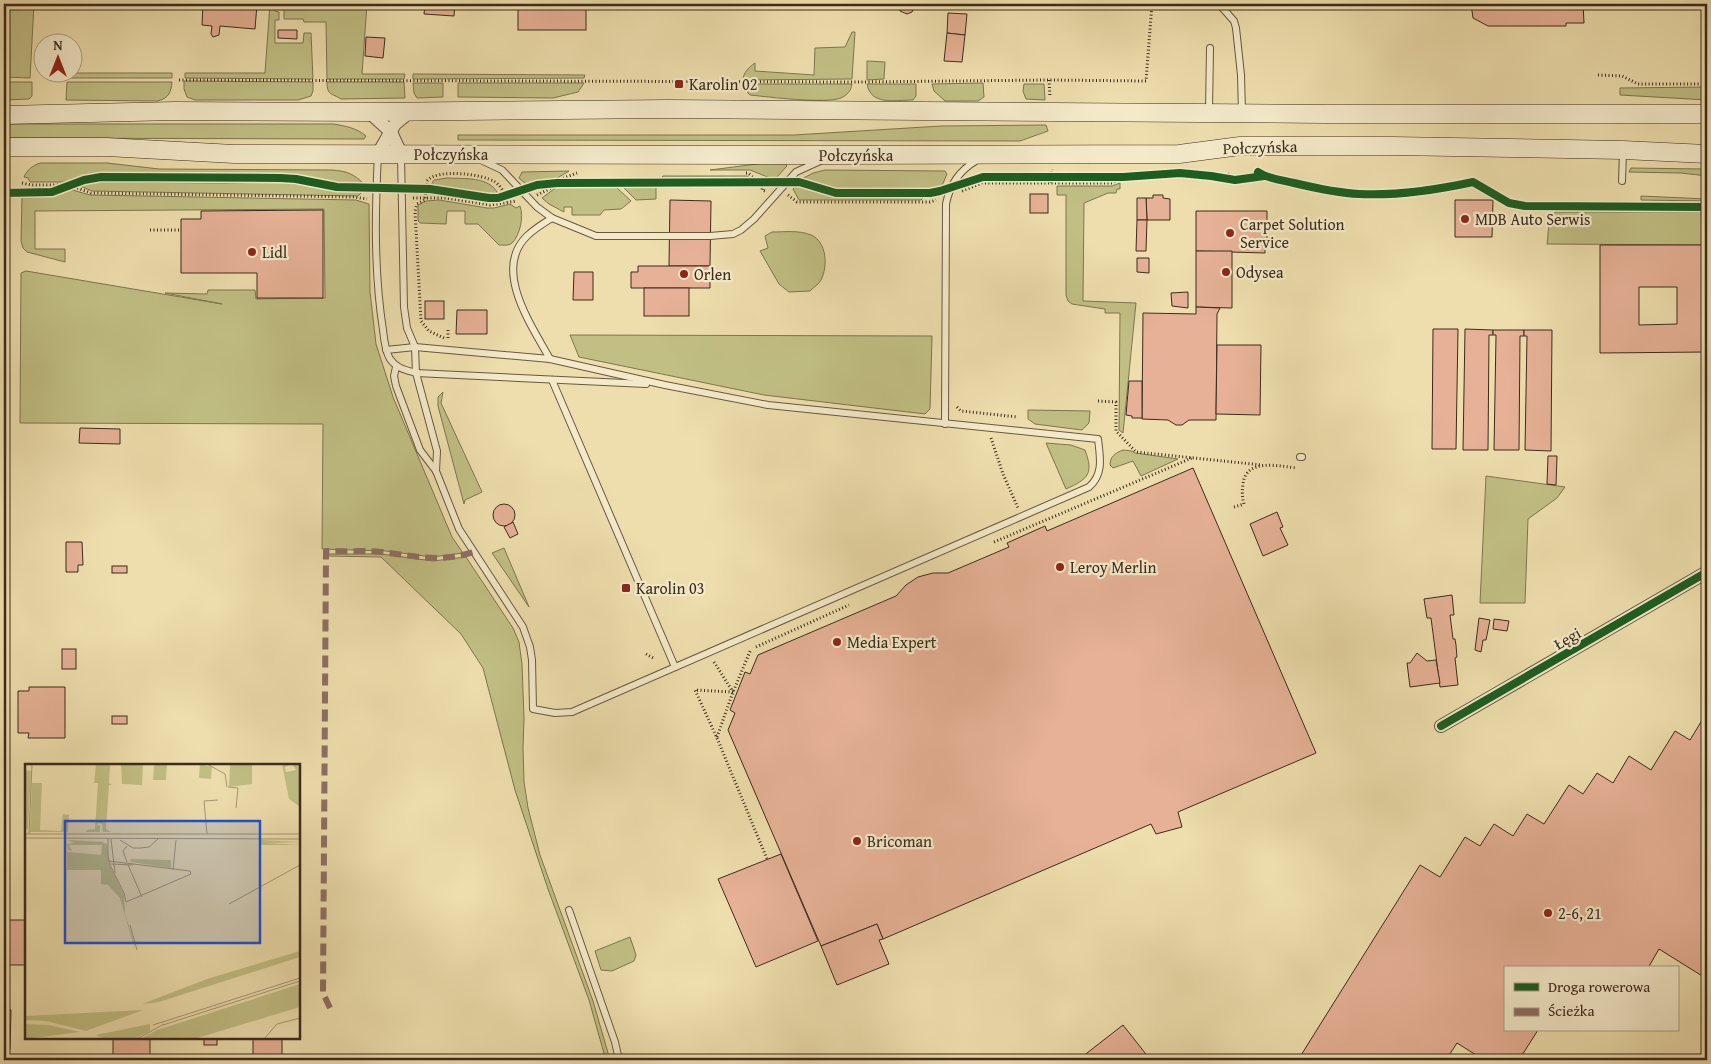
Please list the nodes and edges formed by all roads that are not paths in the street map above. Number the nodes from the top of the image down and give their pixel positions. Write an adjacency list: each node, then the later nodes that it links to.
1 (1219, 4): 6 (lane)
2 (1210, 48): 5 (lane)
3 (412, 110): 4 (main road, Połczyńska); 5 (main road, Połczyńska); 9 (street)
4 (369, 112): 8 (main road, Połczyńska); 9 (street)
5 (1209, 113): 6 (main road, Połczyńska)
6 (1242, 113): 7 (main road, Połczyńska)
7 (1707, 114)
8 (4, 115)
9 (391, 132): 12 (street); 13 (street)
10 (4, 147): 12 (main road, Połczyńska)
11 (1623, 150): 14 (main road, Połczyńska); 17 (main road, Połczyńska); 18 (lane)
12 (378, 154): 13 (main road, Połczyńska); 21 (lane)
13 (401, 154): 15 (main road, Połczyńska); 20 (lane)
14 (985, 154): 16 (main road, Połczyńska); 27 (lane)
15 (471, 155): 16 (main road, Połczyńska); 19 (lane)
16 (832, 155): 19 (lane)
17 (1707, 156)
18 (1622, 181)
19 (552, 218): 22 (lane)
20 (415, 348): 21 (lane); 22 (lane); 24 (lane)
21 (386, 350): 23 (lane)
22 (550, 359): 26 (lane)
23 (396, 367): 24 (lane); 28 (lane)
24 (416, 373): 25 (lane); 28 (lane)
25 (552, 380): 26 (lane); 30 (lane)
26 (665, 385): 27 (lane)
27 (945, 424): 30 (lane)
28 (436, 470): 30 (lane)
29 (1707, 572): 31 (street, Łęgi)
30 (675, 667)
31 (1441, 726)
32 (569, 910): 33 (lane)
33 (619, 1060)

